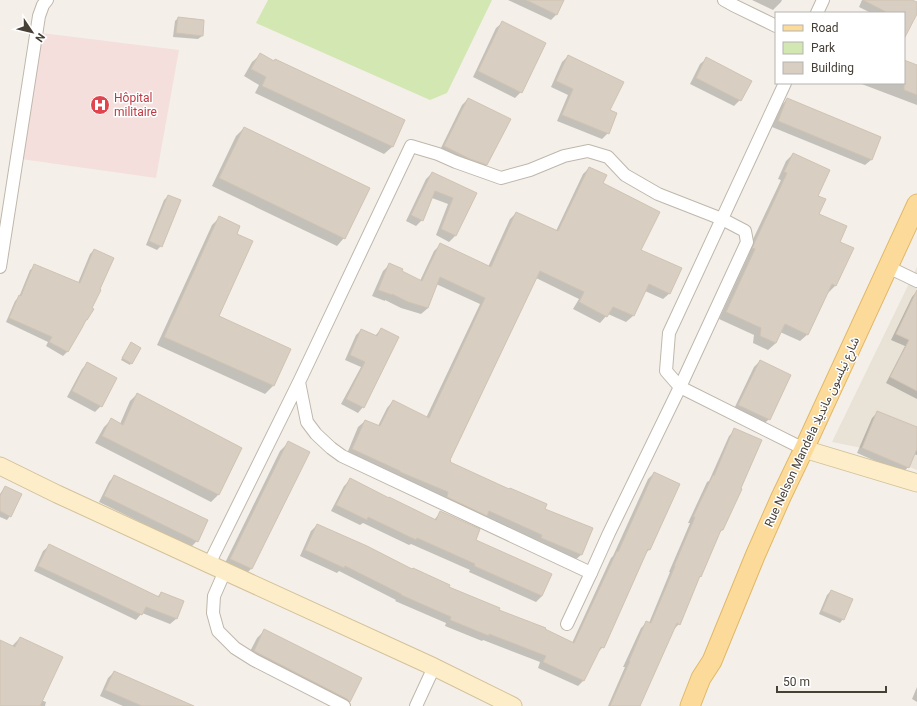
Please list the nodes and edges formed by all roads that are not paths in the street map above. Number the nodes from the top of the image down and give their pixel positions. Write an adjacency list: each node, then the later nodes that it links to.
1 (47, 0): 9 (street)
2 (724, 0): 5 (street)
3 (823, 0): 4 (street)
4 (818, 12)
5 (775, 26)
6 (785, 84): 8 (street)
7 (917, 204): 10 (main road, Rue Nelson Mandela شارع نيلسون مانديلا)
8 (722, 219): 12 (street); 13 (street); 13 (street)
9 (0, 267)
10 (888, 267): 11 (street); 14 (main road, Rue Nelson Mandela شارع نيلسون مانديلا)
11 (917, 281)
12 (299, 382): 17 (street); 19 (street)
13 (680, 387): 14 (street); 19 (street)
14 (804, 449): 16 (street); 21 (main road, Rue Nelson Mandela شارع نيلسون مانديلا)
15 (0, 466): 17 (street)
16 (917, 483)
17 (209, 564): 18 (street)
18 (225, 571): 22 (street); 23 (street)
19 (592, 573): 20 (street)
20 (567, 624)
21 (712, 661): 26 (main road, Rue Nelson Mandela شارع نيلسون مانديلا); 27 (main road, Rue Nelson Mandela شارع نيلسون مانديلا)
22 (434, 667): 24 (street); 25 (street)
23 (344, 706)
24 (416, 706)
25 (513, 706)
26 (690, 706)
27 (701, 706)

